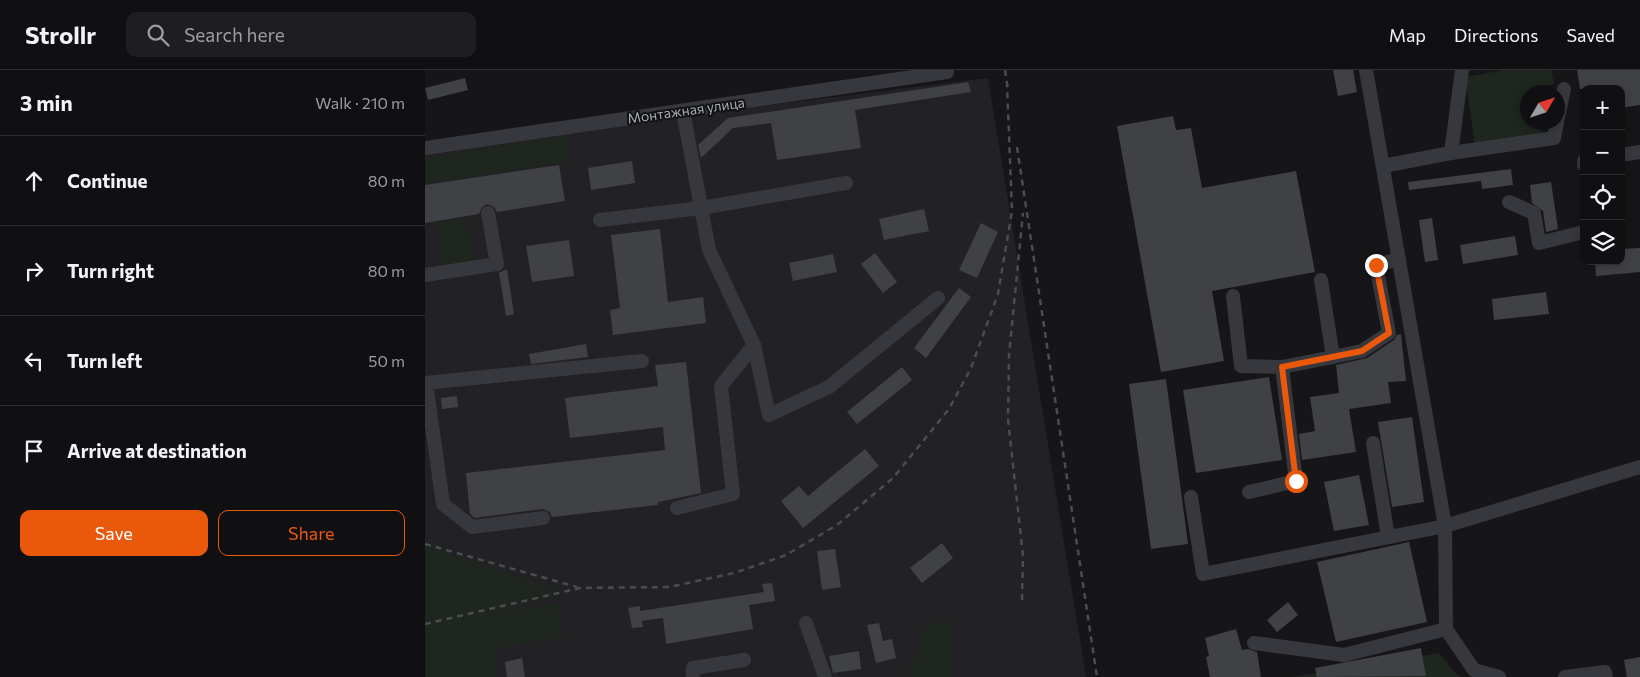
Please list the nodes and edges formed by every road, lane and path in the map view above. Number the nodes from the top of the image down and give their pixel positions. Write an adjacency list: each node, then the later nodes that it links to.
1 (1366, 70): 10 (street)
2 (1462, 70): 8 (street)
3 (947, 72): 4 (street, Монтажная улица)
4 (683, 111): 6 (street, Монтажная улица); 13 (street)
5 (1556, 130): 8 (street)
6 (425, 148)
7 (1640, 152): 9 (street)
8 (1451, 153): 10 (street)
9 (1625, 154)
10 (1383, 166): 17 (street)
11 (846, 183): 13 (street)
12 (1509, 202): 16 (street)
13 (701, 208): 15 (street); 22 (street)
14 (488, 213): 18 (street)
15 (600, 220)
16 (1580, 233)
17 (1399, 259): 23 (street); 33 (street)
18 (425, 275)
19 (1321, 280): 23 (street)
20 (1233, 296): 25 (street)
21 (938, 298): 22 (street)
22 (754, 345): 31 (street)
23 (1333, 356): 25 (street)
24 (642, 361): 26 (street)
25 (1282, 367): 29 (street)
26 (426, 383): 32 (street)
27 (1373, 442): 34 (street)
28 (1640, 467): 33 (street)
29 (1249, 492)
30 (1191, 497): 34 (street)
31 (677, 508)
32 (543, 518)
33 (1445, 526): 34 (street); 36 (street)
34 (1388, 537)
35 (806, 623): 40 (street)
36 (1446, 629): 37 (street); 41 (street)
37 (1254, 643)
38 (744, 660): 39 (street)
39 (693, 677)
40 (825, 677)
41 (1499, 677)
42 (1565, 677): 43 (street)
43 (1606, 677)

